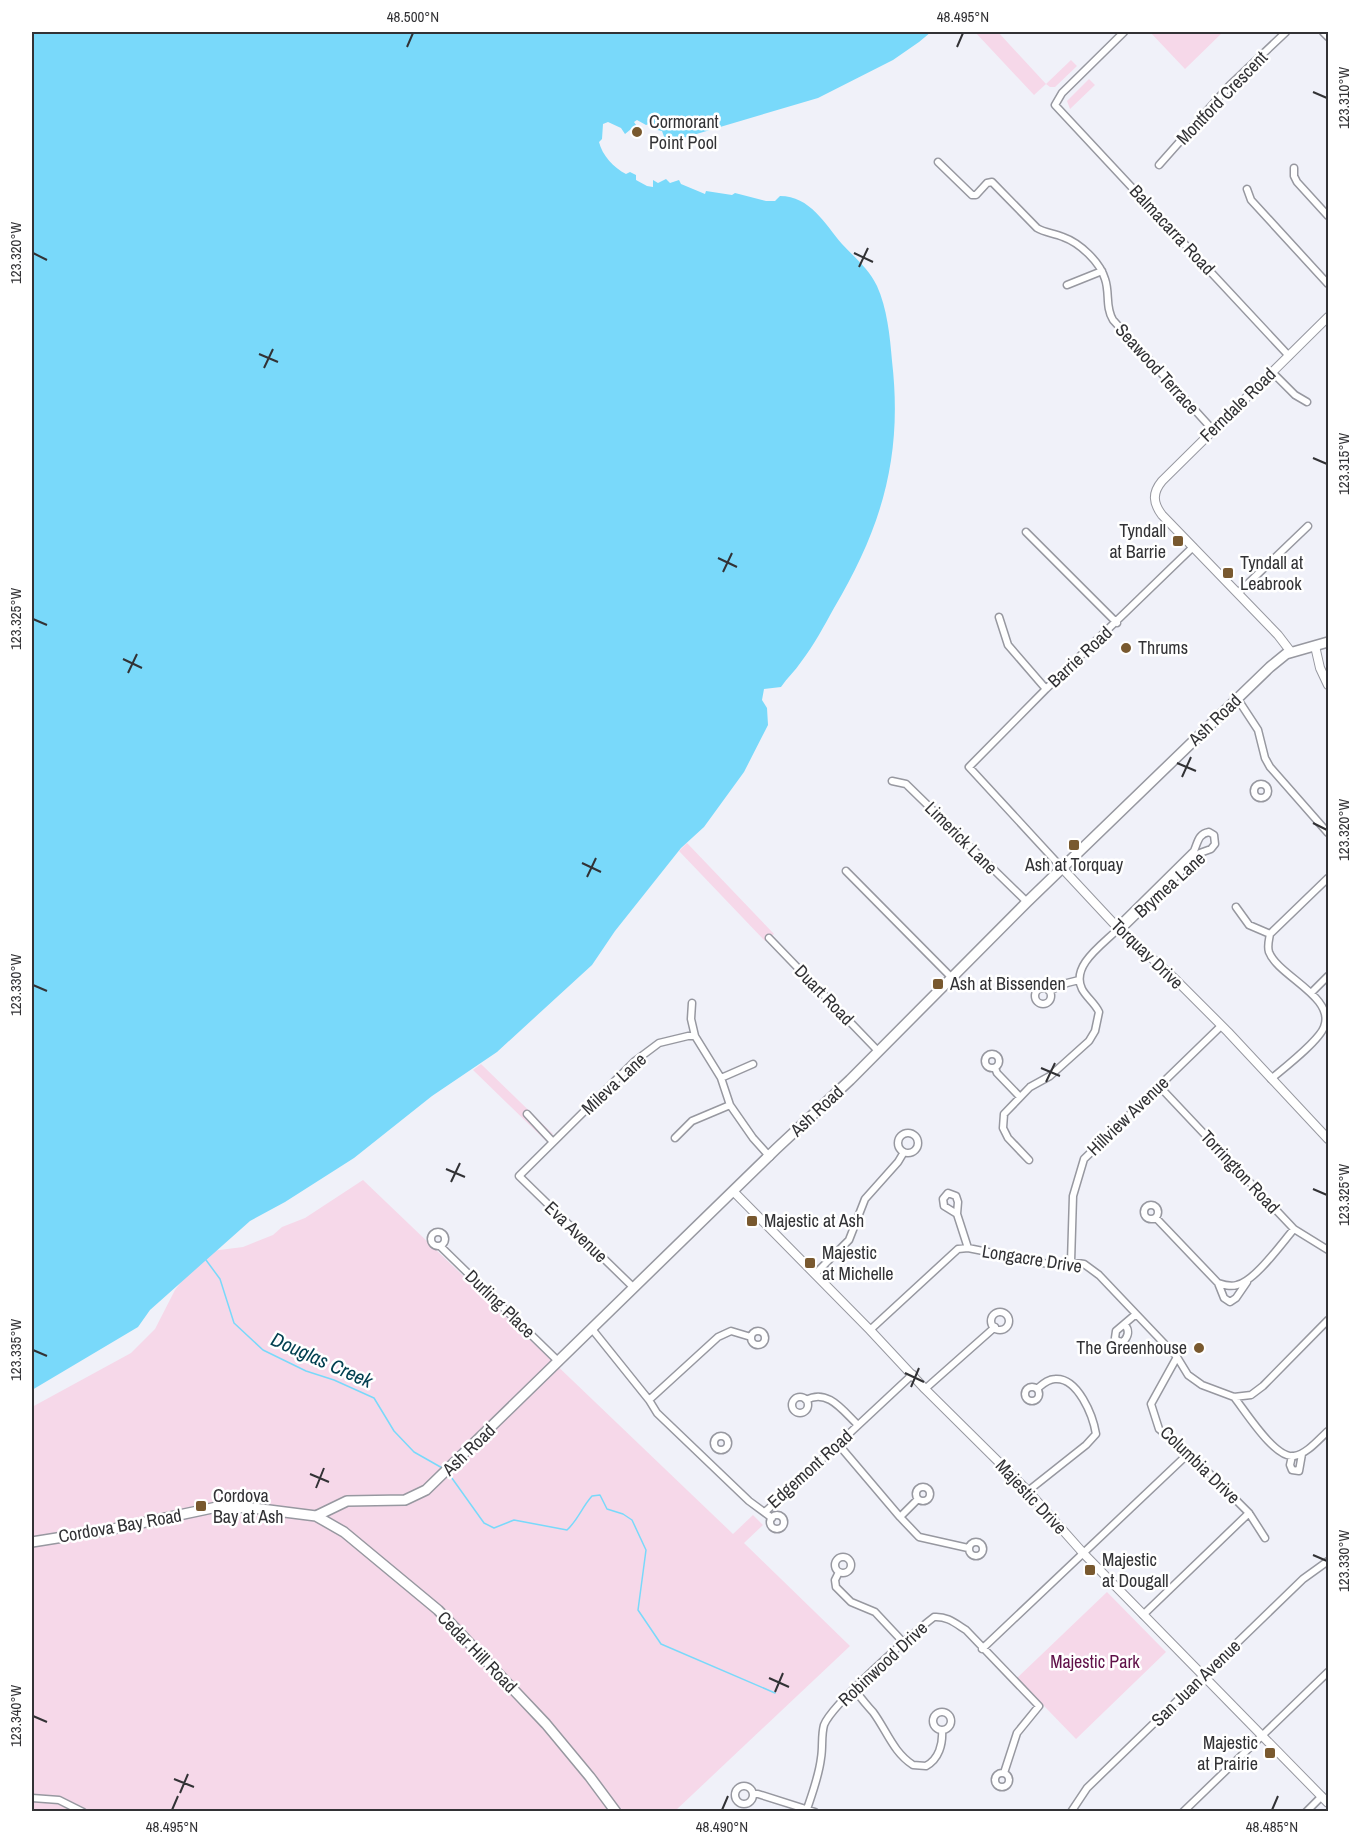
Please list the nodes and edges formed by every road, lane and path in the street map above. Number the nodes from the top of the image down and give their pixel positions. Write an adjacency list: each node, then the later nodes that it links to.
1 (1124, 32): 14 (street, Balmacarra Road)
2 (1286, 32): 6 (street, Montford Crescent)
3 (1323, 32): 4 (street)
4 (1329, 37)
5 (938, 162): 10 (street)
6 (1159, 165)
7 (1294, 168): 9 (street)
8 (1247, 189): 11 (street)
9 (1329, 216)
10 (1102, 271): 12 (street); 17 (street, Seawood Terrace)
11 (1329, 284)
12 (1067, 285)
13 (1329, 317): 14 (street, Ferndale Road)
14 (1289, 356): 15 (street, Ferndale Road)
15 (1272, 372): 16 (street); 17 (street, Ferndale Road)
16 (1307, 402)
17 (1213, 430): 20 (street, Ferndale Road)
18 (1308, 526): 21 (street)
19 (1026, 532): 23 (street)
20 (1193, 547): 21 (street); 23 (street, Barrie Road)
21 (1238, 593): 26 (street)
22 (999, 617): 28 (street)
23 (1117, 623): 28 (street, Barrie Road)
24 (1329, 642): 25 (main road)
25 (1316, 646): 26 (main road); 27 (street)
26 (1291, 651): 29 (main road, Ash Road)
27 (1329, 685)
28 (1046, 689): 30 (street, Barrie Road)
29 (1237, 698): 31 (street); 35 (main road, Ash Road)
30 (969, 767): 35 (street, Torquay Drive)
31 (1277, 777): 33 (street); 34 (street)
32 (892, 781): 38 (street, Limerick Lane)
33 (1266, 786)
34 (1329, 832)
35 (1062, 868): 38 (main road, Ash Road); 40 (street, Torquay Drive)
36 (846, 871): 44 (street)
37 (1329, 878): 41 (street)
38 (1027, 902): 44 (main road, Ash Road)
39 (1236, 907): 41 (street)
40 (1119, 928): 40 (street, Brymea Lane); 45 (street); 49 (street, Torquay Drive)
41 (1270, 934): 47 (street)
42 (769, 938): 52 (street, Duart Road)
43 (1329, 976): 47 (street)
44 (952, 978): 52 (main road, Ash Road)
45 (1079, 980): 46 (street); 58 (street)
46 (1049, 991)
47 (1311, 993): 50 (street)
48 (692, 1003): 51 (street)
49 (1221, 1026): 56 (street, Torquay Drive); 57 (street, Hillview Avenue)
50 (1327, 1028): 56 (street)
51 (695, 1036): 55 (street); 63 (street, Mileva Lane)
52 (879, 1052): 65 (main road, Ash Road)
53 (753, 1064): 55 (street)
54 (995, 1068): 58 (street)
55 (721, 1078): 59 (street)
56 (1271, 1079): 62 (street, Torquay Drive)
57 (1159, 1086): 71 (street, Torrington Road); 75 (street, Hillview Avenue)
58 (1020, 1097): 66 (street)
59 (730, 1105): 61 (street); 65 (street)
60 (527, 1114): 63 (street)
61 (675, 1138)
62 (1329, 1139)
63 (553, 1142): 67 (street, Mileva Lane)
64 (904, 1152): 76 (street)
65 (770, 1156): 68 (main road, Ash Road)
66 (1029, 1160)
67 (519, 1176): 79 (street, Eva Avenue)
68 (734, 1192): 76 (street, Majestic Drive); 79 (main road, Ash Road)
69 (957, 1214): 73 (street)
70 (1156, 1218): 78 (street)
71 (1294, 1229): 74 (street, Torrington Road); 77 (street)
72 (440, 1246): 88 (street, Durling Place)
73 (968, 1248): 75 (street, Longacre Drive); 85 (street, Longacre Drive)
74 (1329, 1250)
75 (1071, 1262): 80 (street, Longacre Drive)
76 (815, 1274): 85 (street, Majestic Drive)
77 (1248, 1281): 78 (street); 78 (street)
78 (1218, 1283)
79 (633, 1288): 84 (main road, Ash Road)
80 (1136, 1314): 82 (street); 87 (street, Longacre Drive)
81 (1329, 1320): 92 (street)
82 (1125, 1325)
83 (995, 1328): 91 (street)
84 (592, 1329): 88 (main road, Ash Road); 93 (street, Edgemont Road)
85 (870, 1330): 89 (street, Majestic Drive)
86 (751, 1336): 93 (street)
87 (1178, 1357): 92 (street, Longacre Drive); 99 (street, Columbia Drive)
88 (559, 1362): 107 (main road, Ash Road)
89 (913, 1374): 91 (street, Majestic Drive); 95 (street, Edgemont Road)
90 (1038, 1388): 103 (street)
91 (925, 1389): 103 (street, Majestic Drive)
92 (1234, 1397): 101 (street)
93 (649, 1400): 102 (street, Edgemont Road)
94 (806, 1400): 95 (street)
95 (858, 1425): 97 (street, Edgemont Road)
96 (1329, 1431): 100 (street)
97 (838, 1444): 105 (street, Edgemont Road); 108 (street)
98 (716, 1448): 102 (street)
99 (1189, 1453): 106 (street, Columbia Drive); 113 (street)
100 (1302, 1454): 101 (street); 101 (street)
101 (1292, 1456)
102 (706, 1460): 105 (street, Edgemont Road)
103 (1028, 1491): 113 (street, Majestic Drive)
104 (918, 1499): 108 (street)
105 (765, 1512): 109 (street)
106 (1249, 1513): 110 (street, Columbia Drive); 116 (street)
107 (316, 1516): 111 (main road, Cordova Bay Road); 131 (main road, Cedar Hill Road)
108 (900, 1517): 112 (street)
109 (772, 1518)
110 (1265, 1538)
111 (32, 1542)
112 (968, 1548)
113 (1084, 1554): 116 (street, Majestic Drive); 118 (street)
114 (1329, 1561): 120 (street, San Juan Avenue)
115 (839, 1572): 117 (street)
116 (1143, 1615): 120 (street, Majestic Drive)
117 (904, 1643): 118 (street, Robinwood Drive); 121 (street, Robinwood Drive)
118 (982, 1648): 124 (street, Robinwood Drive)
119 (1329, 1672): 123 (street)
120 (1204, 1676): 123 (street, Majestic Drive); 133 (street, San Juan Avenue)
121 (855, 1689): 122 (street); 129 (street, Robinwood Drive)
122 (942, 1730)
123 (1262, 1735): 126 (street, Majestic Drive); 134 (street)
124 (1004, 1773)
125 (753, 1794): 129 (street)
126 (1322, 1796): 128 (street, Majestic Drive); 135 (street)
127 (32, 1798): 130 (street)
128 (1329, 1803)
129 (807, 1810): 132 (street)
130 (83, 1812)
131 (616, 1812)
132 (814, 1812)
133 (1071, 1812)
134 (1183, 1812)
135 (1305, 1812)

